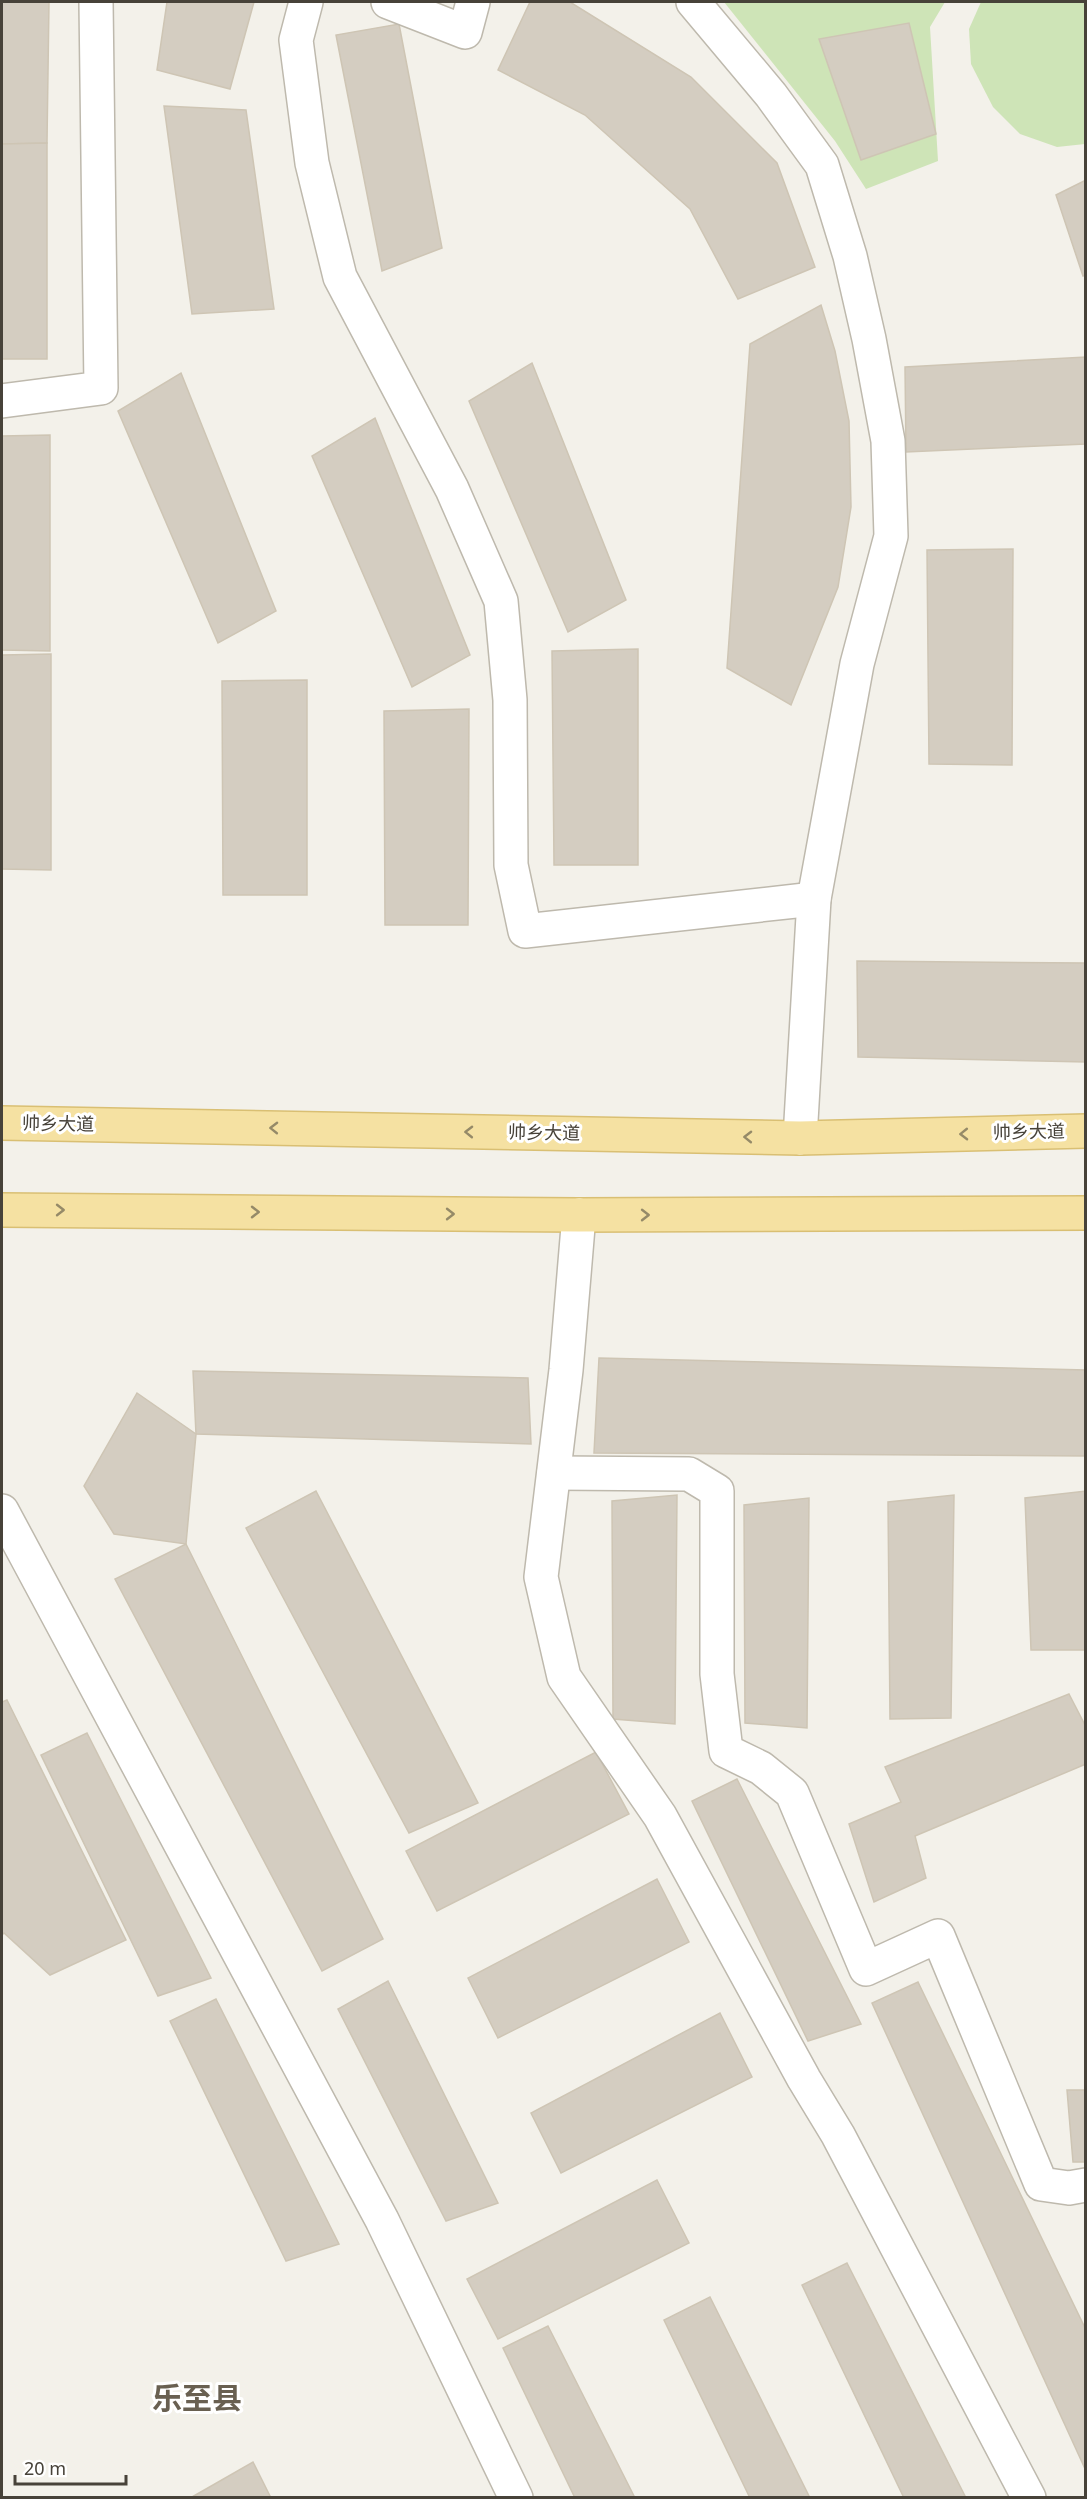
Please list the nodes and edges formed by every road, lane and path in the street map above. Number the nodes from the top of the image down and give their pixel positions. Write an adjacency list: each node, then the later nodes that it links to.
1 (96, 2): 6 (street)
2 (306, 2): 7 (street)
3 (388, 2): 4 (street)
4 (473, 2)
5 (693, 2): 7 (street)
6 (2, 401)
7 (813, 899): 10 (street)
8 (2, 1123): 10 (main road, 帅乡大道, one-way to 8)
9 (1086, 1131): 10 (main road, 帅乡大道, one-way to 10)
10 (800, 1138)
11 (2, 1210): 13 (main road, one-way to 13)
12 (1086, 1213): 13 (main road, one-way to 12)
13 (579, 1215): 14 (street)
14 (554, 1473): 16 (street); 18 (street)
15 (2, 1511): 17 (street)
16 (1086, 2186)
17 (516, 2498)
18 (1029, 2498)

